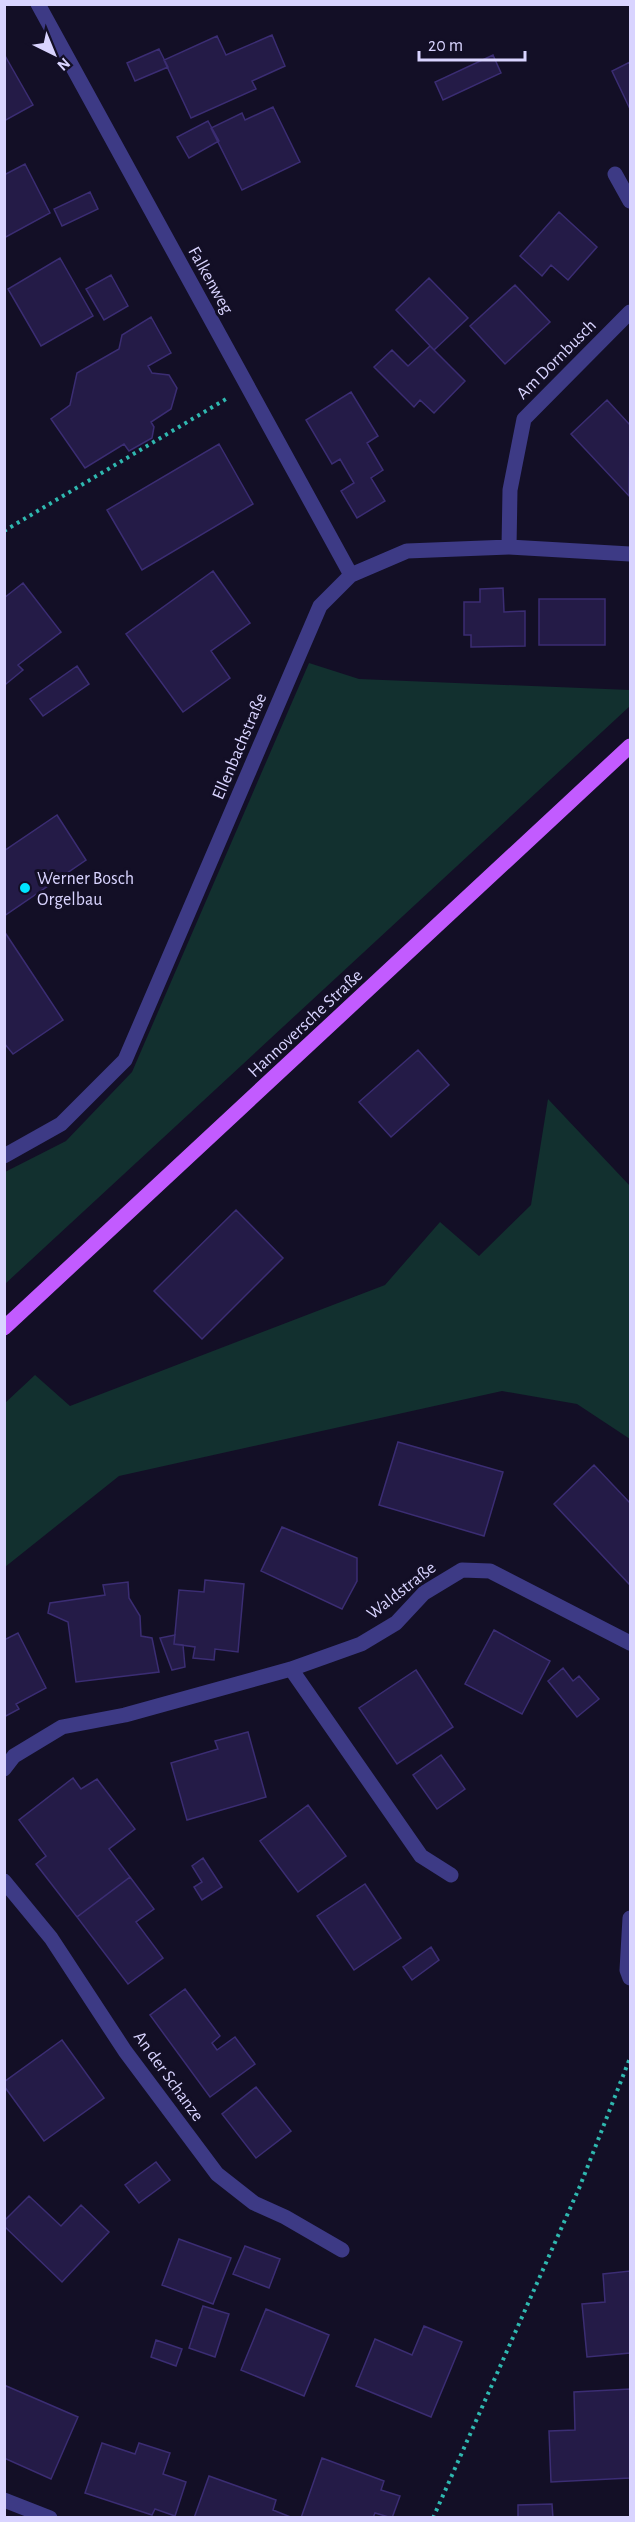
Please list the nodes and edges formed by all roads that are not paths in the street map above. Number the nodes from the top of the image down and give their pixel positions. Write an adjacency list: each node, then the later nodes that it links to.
1 (38, 4): 7 (street, Falkenweg)
2 (615, 174): 3 (street)
3 (630, 201)
4 (630, 312): 5 (street, Am Dornbusch)
5 (509, 547): 6 (street, Ellenbachstraße); 7 (street, Ellenbachstraße)
6 (630, 554)
7 (351, 575): 9 (street, Ellenbachstraße)
8 (630, 746): 10 (main road, Hannoversche Straße)
9 (4, 1156)
10 (4, 1328)
11 (630, 1644): 12 (street, Waldstraße)
12 (291, 1669): 13 (street, Waldstraße); 14 (street)
13 (4, 1769)
14 (451, 1875)
15 (4, 1881): 18 (street, An der Schanze)
16 (630, 1918): 17 (street)
17 (630, 1978)
18 (342, 2250)
19 (4, 2500): 20 (street)
20 (50, 2517)

